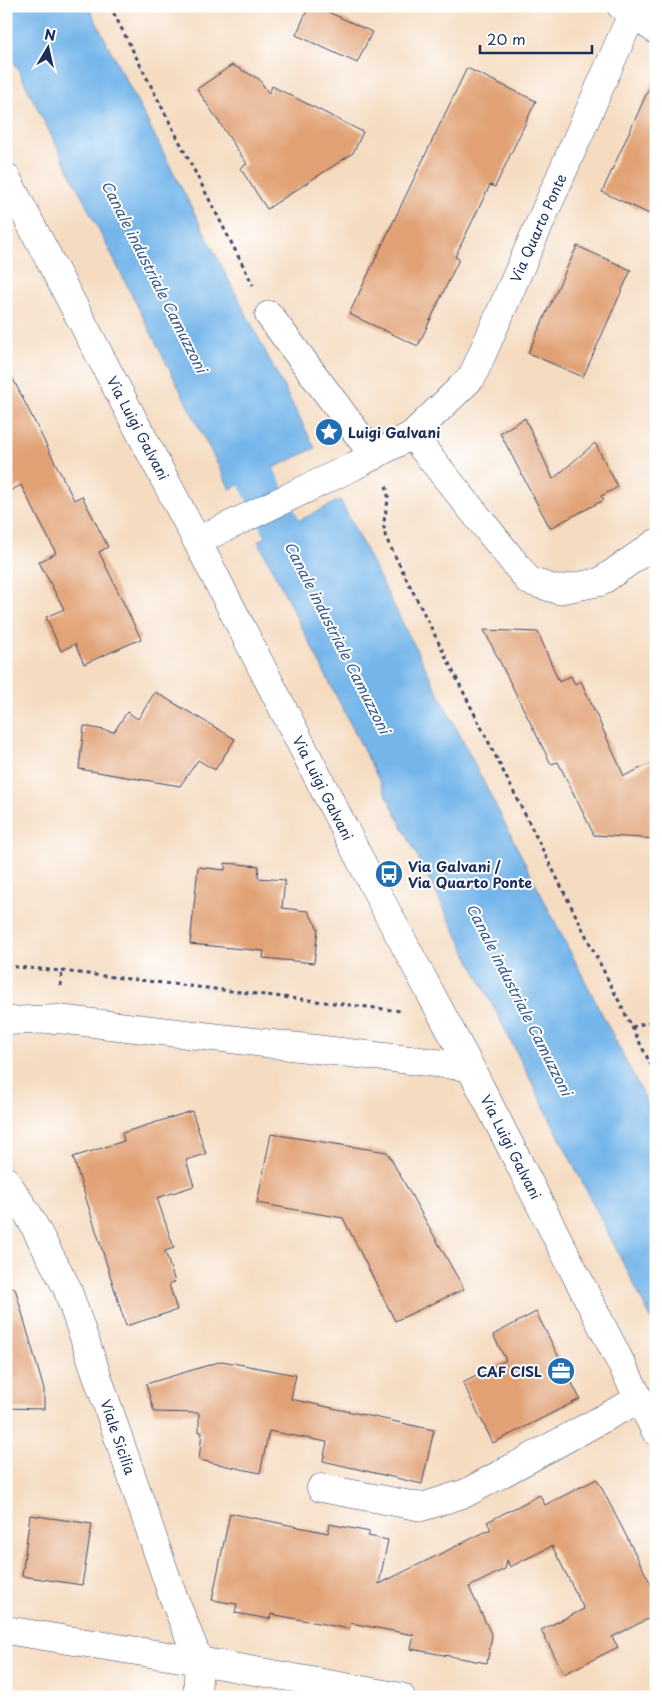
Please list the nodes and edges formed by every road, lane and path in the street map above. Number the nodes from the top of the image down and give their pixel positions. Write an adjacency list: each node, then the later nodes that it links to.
1 (110, 6): 5 (path)
2 (626, 10): 3 (street); 6 (street, Via Quarto Ponte)
3 (656, 30)
4 (6, 177): 8 (street, Via Luigi Galvani)
5 (268, 315): 7 (street)
6 (412, 434): 7 (street, Via Quarto Ponte); 9 (street)
7 (364, 461): 8 (street, Via Quarto Ponte); 14 (path)
8 (197, 541): 15 (street, Via Luigi Galvani)
9 (656, 543)
10 (6, 966): 11 (path)
11 (407, 1012)
12 (656, 1020): 14 (path)
13 (6, 1021): 15 (street)
14 (632, 1027): 16 (path)
15 (470, 1067): 19 (street, Via Luigi Galvani)
16 (656, 1075)
17 (6, 1181): 18 (street, Viale Sicilia)
18 (18, 1212): 23 (street, Viale Sicilia)
19 (639, 1399): 20 (street, Via Luigi Galvani); 21 (street)
20 (656, 1432)
21 (321, 1488)
22 (6, 1630): 23 (street)
23 (199, 1660): 24 (street); 25 (street)
24 (197, 1697)
25 (401, 1697)

